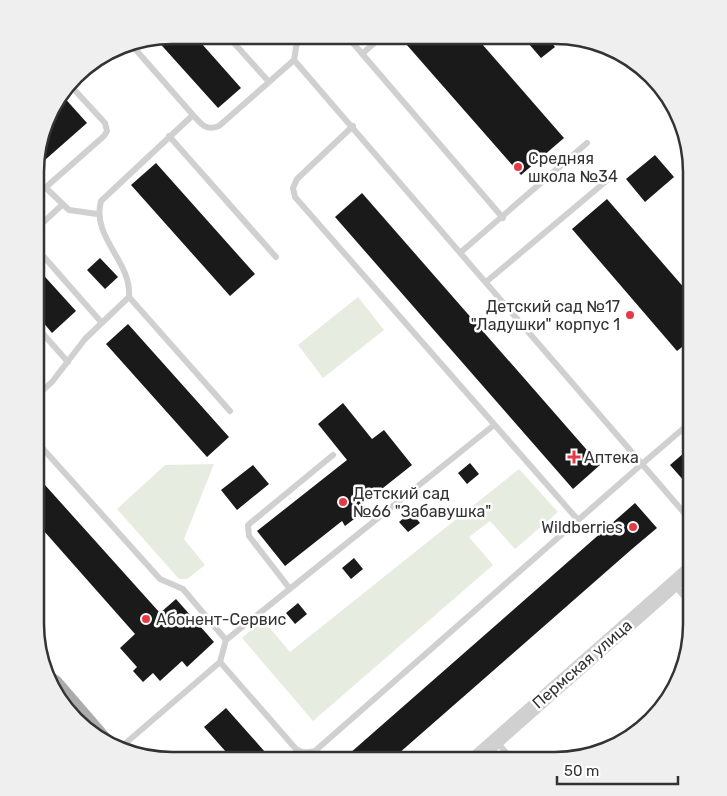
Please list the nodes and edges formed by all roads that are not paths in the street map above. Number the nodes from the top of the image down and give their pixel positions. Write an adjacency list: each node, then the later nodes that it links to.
1 (235, 44): 8 (lane)
2 (297, 44): 7 (lane)
3 (353, 44): 6 (lane)
4 (373, 44): 6 (lane)
5 (135, 49): 10 (lane)
6 (362, 54): 18 (lane)
7 (294, 60): 8 (lane); 11 (lane)
8 (268, 82): 10 (lane)
9 (74, 89): 15 (lane)
10 (193, 115): 12 (lane)
11 (353, 126): 20 (lane); 30 (lane)
12 (170, 136): 17 (lane); 22 (lane)
13 (587, 143): 18 (lane)
14 (611, 177): 23 (lane)
15 (46, 188): 16 (lane)
16 (62, 205): 17 (lane); 19 (lane)
17 (97, 214): 24 (lane)
18 (503, 218): 20 (lane)
19 (44, 222)
20 (461, 252): 23 (lane)
21 (44, 257): 25 (lane)
22 (276, 257)
23 (486, 282): 34 (lane)
24 (129, 297): 25 (lane); 29 (lane)
25 (102, 323): 27 (lane)
26 (44, 335): 27 (lane)
27 (68, 362): 28 (lane)
28 (44, 389)
29 (230, 411)
30 (494, 425): 36 (lane); 39 (lane)
31 (683, 429): 34 (lane)
32 (44, 451): 41 (lane)
33 (333, 456): 39 (lane)
34 (642, 464): 35 (lane); 36 (lane)
35 (683, 512)
36 (578, 520): 42 (lane)
37 (683, 576): 38 (street, Пермская улица)
38 (674, 584): 40 (lane); 43 (street, Пермская улица)
39 (290, 589): 41 (lane)
40 (683, 594)
41 (226, 640): 42 (lane)
42 (220, 662): 44 (lane)
43 (495, 741): 45 (street, Пермская улица); 46 (lane)
44 (125, 744)
45 (483, 752)
46 (505, 752)

